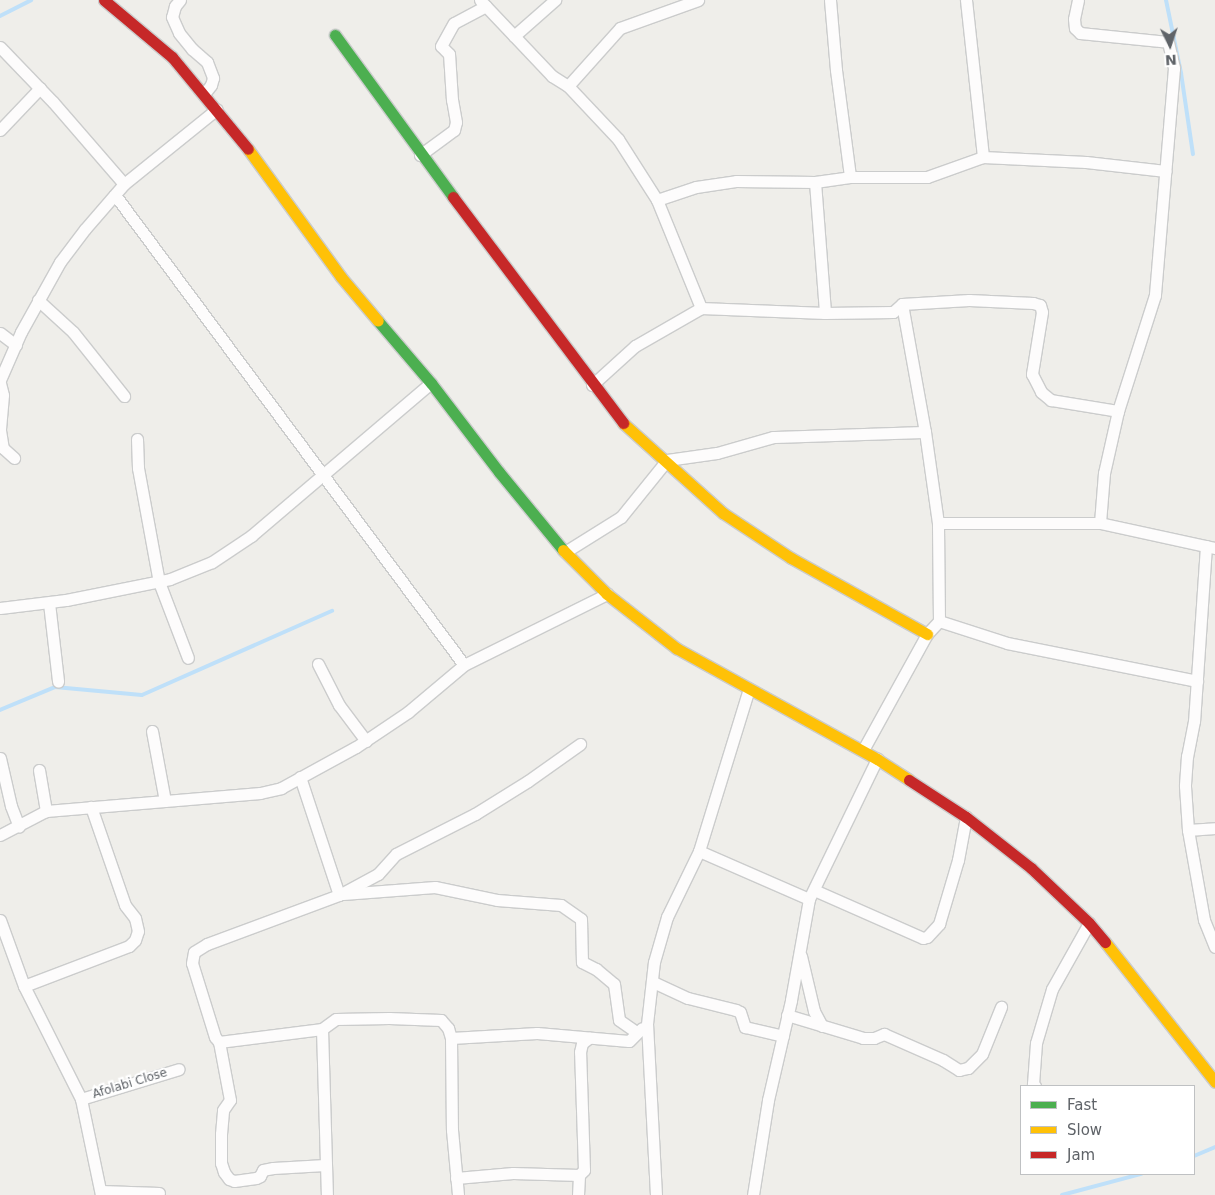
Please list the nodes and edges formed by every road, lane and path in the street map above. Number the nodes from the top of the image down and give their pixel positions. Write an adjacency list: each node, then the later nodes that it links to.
1 (104, 0): 14 (street)
2 (180, 0): 14 (street)
3 (555, 0): 10 (street)
4 (698, 0): 12 (street)
5 (830, 0): 20 (street)
6 (966, 0): 18 (street)
7 (1078, 0): 19 (street)
8 (483, 3): 10 (street); 17 (street)
9 (335, 35): 17 (street)
10 (514, 36): 12 (street)
11 (0, 47): 13 (street)
12 (568, 86): 24 (street)
13 (40, 88): 16 (street); 22 (street)
14 (204, 94): 15 (street)
15 (217, 109): 22 (street); 32 (street)
16 (0, 130)
17 (420, 155): 33 (street)
18 (982, 157): 19 (street); 20 (street)
19 (1165, 171): 35 (street)
20 (850, 178): 21 (street)
21 (815, 182): 24 (street); 28 (street)
22 (124, 184): 23 (street)
23 (115, 195): 25 (street); 40 (street)
24 (657, 200): 27 (street)
25 (38, 300): 30 (street); 34 (street)
26 (902, 304): 28 (street); 35 (street); 36 (street)
27 (701, 308): 28 (street); 33 (street)
28 (825, 313)
29 (0, 334): 30 (street)
30 (16, 345): 31 (street)
31 (0, 381): 38 (street)
32 (431, 383): 40 (street); 44 (street)
33 (592, 385): 39 (street)
34 (124, 396)
35 (1118, 411): 42 (street)
36 (925, 432): 39 (street); 41 (street)
37 (137, 439): 45 (street)
38 (14, 458)
39 (667, 460): 44 (street); 50 (street)
40 (323, 474): 45 (street); 53 (street)
41 (938, 523): 42 (street); 49 (street)
42 (1100, 523): 43 (street)
43 (1211, 547): 55 (street)
44 (565, 552): 46 (street)
45 (159, 582): 47 (street); 51 (street)
46 (607, 594): 53 (street); 56 (street)
47 (49, 603): 48 (street); 54 (street)
48 (0, 608)
49 (939, 621): 50 (street); 55 (street)
50 (927, 634): 60 (street)
51 (188, 658)
52 (318, 664): 58 (street)
53 (464, 665): 58 (street)
54 (58, 681)
55 (1197, 681): 71 (street)
56 (749, 688): 60 (street); 73 (street)
57 (152, 731): 65 (street)
58 (366, 740): 64 (street)
59 (580, 744): 74 (street)
60 (863, 750): 62 (street)
61 (0, 758): 69 (street)
62 (877, 759): 68 (street); 75 (street)
63 (39, 770): 67 (street)
64 (300, 777): 65 (street); 74 (street)
65 (164, 801): 66 (street)
66 (90, 807): 67 (street); 81 (street)
67 (46, 811): 69 (street)
68 (966, 817): 75 (street); 77 (street)
69 (19, 827): 72 (street)
70 (1215, 828): 71 (street)
71 (1188, 830): 78 (street)
72 (0, 836)
73 (699, 852): 75 (street); 80 (street)
74 (339, 894): 87 (street); 91 (street)
75 (811, 895): 79 (street)
76 (0, 920): 81 (street)
77 (1089, 923): 93 (street); 94 (street)
78 (1215, 947)
79 (800, 951): 83 (street); 85 (street)
80 (653, 982): 84 (street); 88 (street)
81 (24, 986): 95 (street)
82 (1001, 1007): 85 (street)
83 (787, 1016): 85 (street); 88 (street)
84 (647, 1024): 87 (street); 104 (street)
85 (822, 1026)
86 (322, 1029): 89 (street); 91 (street); 96 (street)
87 (636, 1032): 90 (street)
88 (783, 1036): 105 (street)
89 (451, 1038): 90 (street); 98 (street)
90 (589, 1038): 97 (street)
91 (219, 1042): 96 (street)
92 (179, 1069): 95 (street, Afolabi Close)
93 (1215, 1082)
94 (1034, 1085)
95 (81, 1099): 99 (street)
96 (325, 1165): 101 (street)
97 (579, 1175): 98 (street); 103 (street)
98 (456, 1178): 102 (street)
99 (101, 1193): 100 (street)
100 (159, 1193)
101 (327, 1195)
102 (458, 1195)
103 (578, 1195)
104 (656, 1195)
105 (753, 1195)

